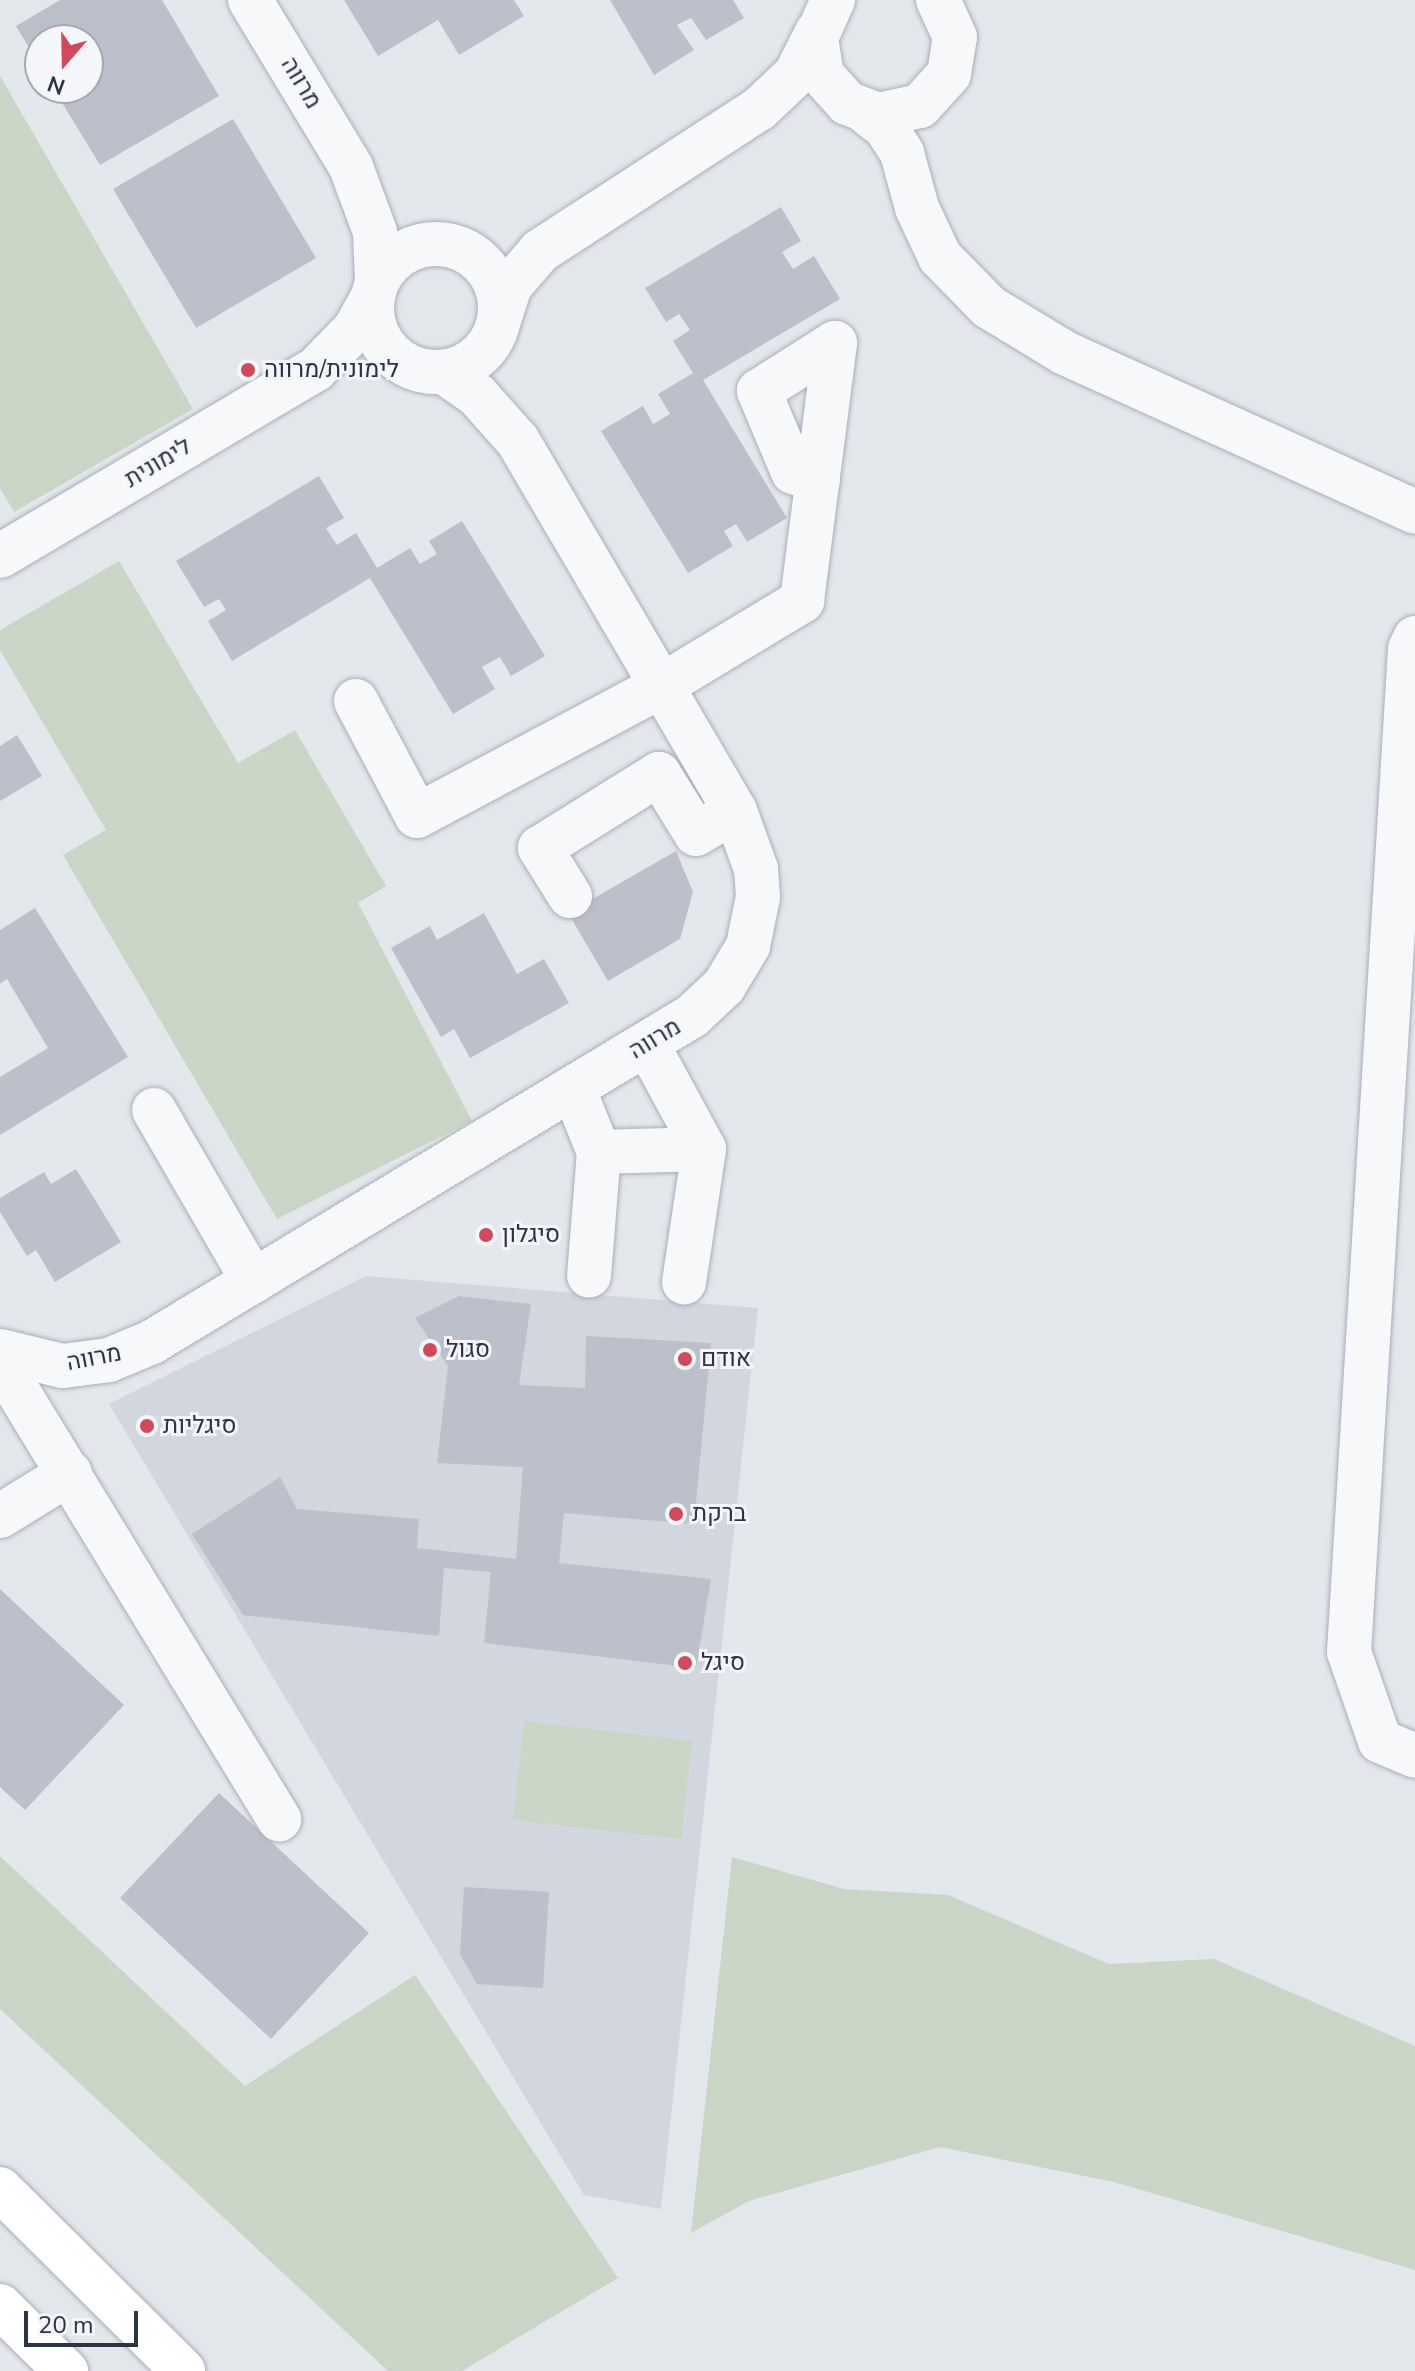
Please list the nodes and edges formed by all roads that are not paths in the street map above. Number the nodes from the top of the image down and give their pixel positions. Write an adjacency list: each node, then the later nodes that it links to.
1 (250, 0): 7 (street, מרווה)
2 (938, 0): 4 (street)
3 (823, 14): 5 (street); 6 (street)
4 (940, 89): 6 (street); 8 (street)
5 (759, 109): 6 (street); 9 (street)
6 (859, 109): 8 (street)
7 (351, 167): 10 (street, מרווה); 11 (street, מרווה)
8 (909, 176): 17 (street)
9 (565, 232): 10 (street); 12 (street)
10 (453, 246): 11 (street); 12 (street)
11 (375, 289): 13 (street); 14 (street, לימונית)
12 (498, 325): 13 (street); 15 (street, מרווה)
13 (424, 368): 14 (street, לימונית); 15 (street, מרווה)
14 (316, 369): 18 (street, לימונית)
15 (517, 440): 20 (street, מרווה)
16 (818, 480): 20 (street)
17 (1415, 512)
18 (0, 556)
19 (1415, 638): 35 (street)
20 (661, 686): 21 (street); 22 (street, מרווה)
21 (356, 701)
22 (735, 811): 23 (street); 24 (street, מרווה)
23 (570, 896)
24 (647, 1044): 25 (street, מרווה); 27 (street)
25 (573, 1088): 28 (street); 30 (street, מרווה)
26 (154, 1110): 30 (street)
27 (704, 1149): 28 (street); 31 (street)
28 (599, 1152): 29 (street)
29 (589, 1276)
30 (253, 1281): 32 (street, מרווה)
31 (684, 1283)
32 (15, 1356): 33 (street)
33 (70, 1473): 34 (street); 36 (street)
34 (0, 1516)
35 (1415, 1756)
36 (279, 1819)
37 (0, 2189): 40 (highway)
38 (0, 2306): 39 (highway)
39 (66, 2371)
40 (183, 2371)

